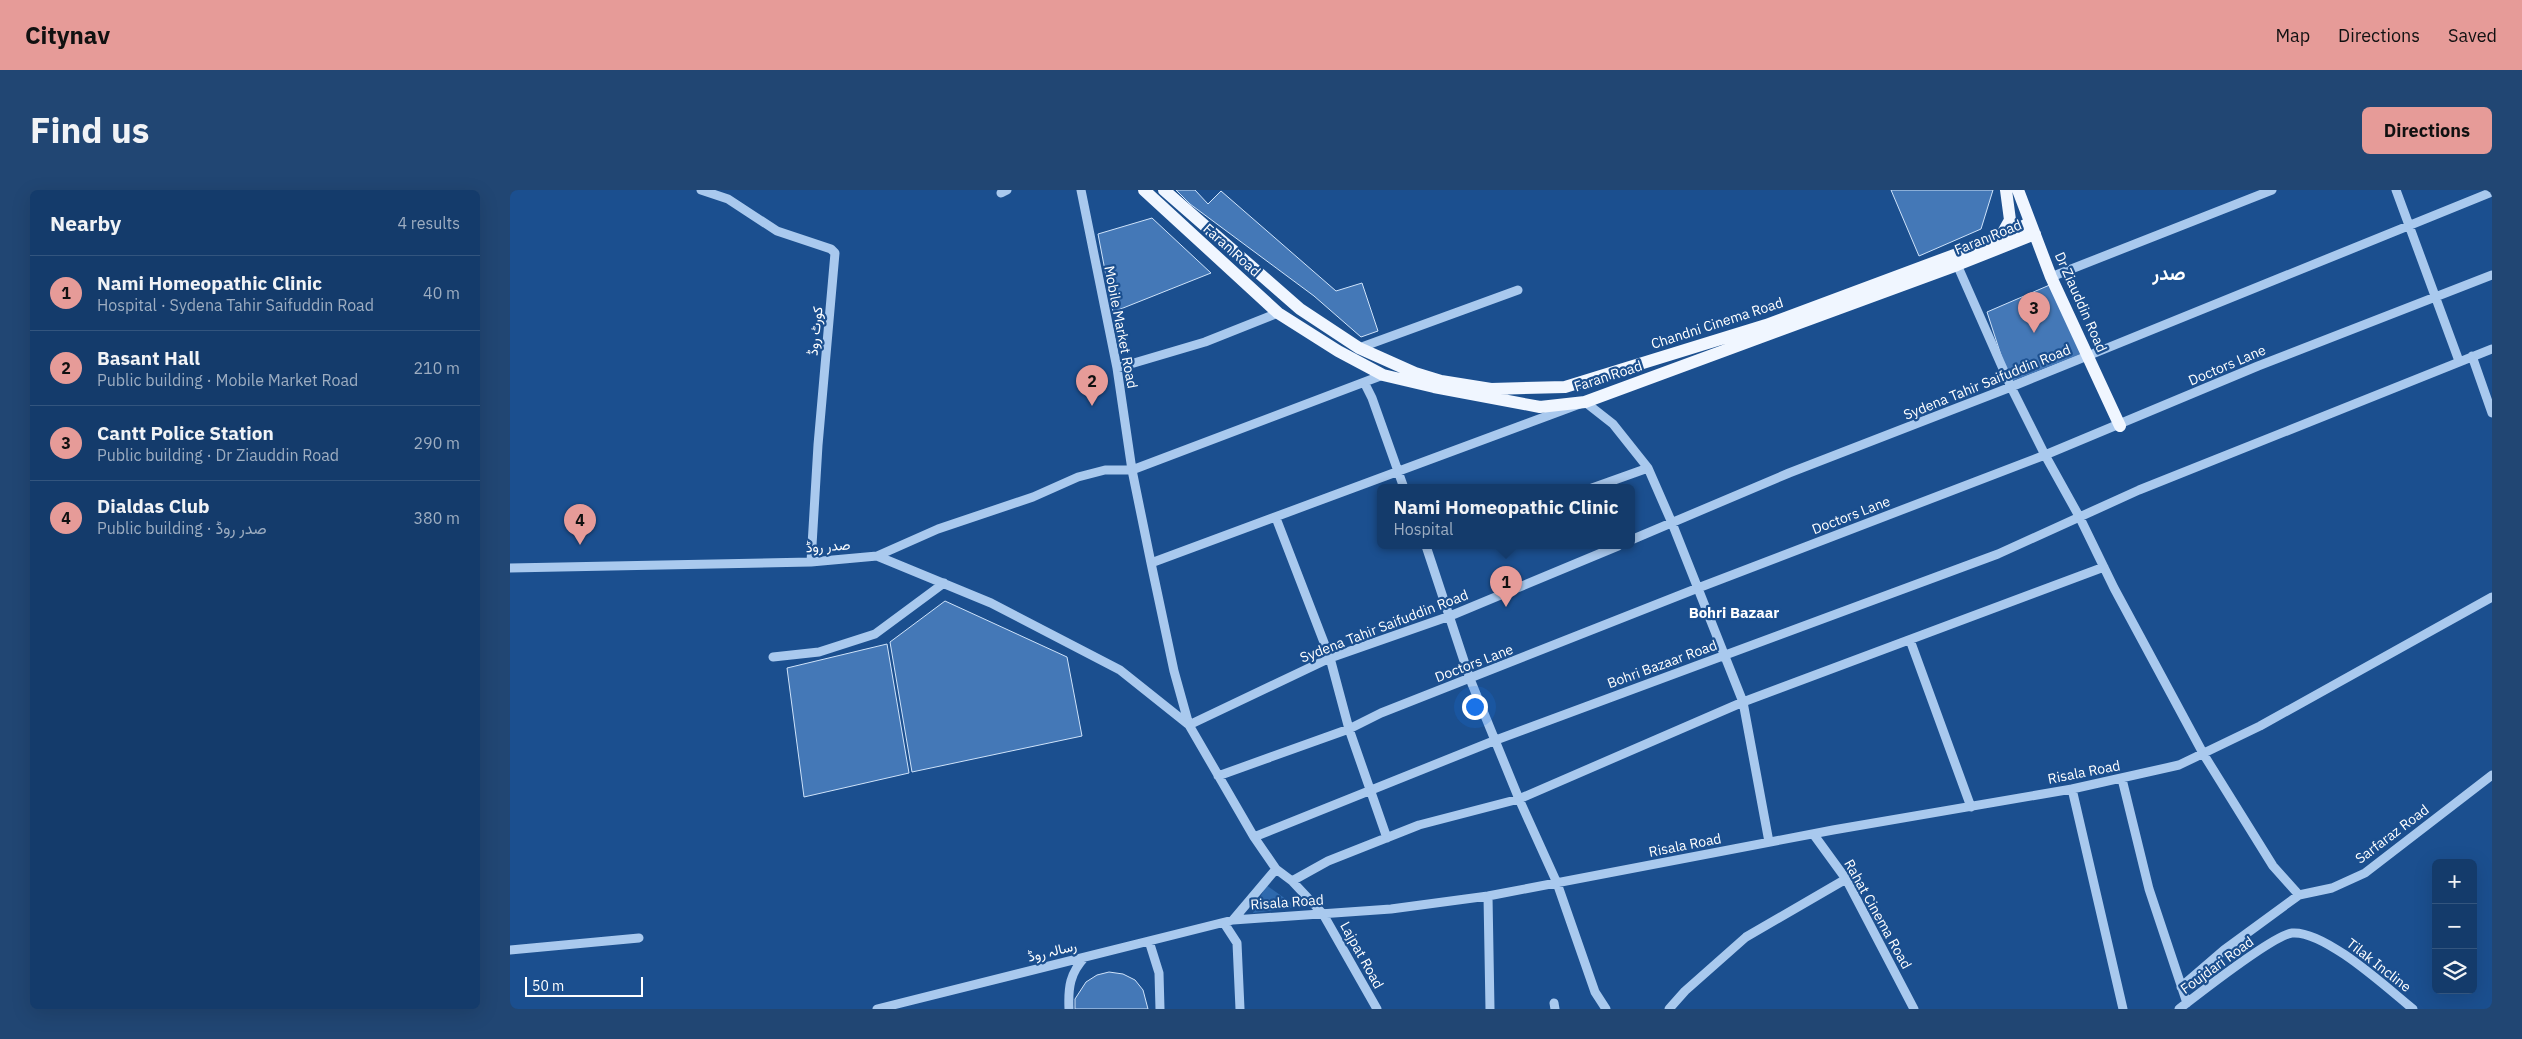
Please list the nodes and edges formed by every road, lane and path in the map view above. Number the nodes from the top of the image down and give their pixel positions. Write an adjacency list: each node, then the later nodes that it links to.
1 (701, 190): 44 (street, کورٹ روڈ)
2 (1081, 190): 24 (street, Mobile Market Road)
3 (1144, 190): 18 (main road, Faran Road)
4 (1164, 190): 19 (main road, Chandni Cinema Road)
5 (2006, 190): 12 (main road)
6 (2018, 190): 11 (main road, Dr Ziauddin Road)
7 (2272, 190): 15 (street)
8 (2396, 190): 10 (street)
9 (2492, 192): 10 (street, Sydena Tahir Saifuddin Road)
10 (2409, 225): 17 (street); 21 (street, Sydena Tahir Saifuddin Road)
11 (2032, 228): 12 (main road, Chandni Cinema Road); 13 (main road, Faran Road); 15 (main road, Dr Ziauddin Road)
12 (2001, 236): 13 (main road, Chandni Cinema Road)
13 (1955, 260): 19 (main road, Chandni Cinema Road); 27 (street); 28 (main road, Faran Road)
14 (2492, 275): 17 (street, Doctors Lane)
15 (2051, 277): 21 (main road, Dr Ziauddin Road)
16 (1518, 290): 19 (street)
17 (2435, 298): 23 (street); 30 (street, Doctors Lane)
18 (1278, 313): 24 (street); 25 (main road, Faran Road)
19 (1359, 348)
20 (2492, 349): 22 (street, Bohri Bazaar Road)
21 (2089, 356): 27 (street, Sydena Tahir Saifuddin Road); 30 (main road, Dr Ziauddin Road)
22 (2472, 356): 23 (street, Bohri Bazaar Road); 29 (street)
23 (2459, 361): 38 (street, Bohri Bazaar Road)
24 (1117, 368): 33 (street, Mobile Market Road)
25 (1383, 375): 26 (street); 28 (main road, Faran Road)
26 (1364, 382): 33 (street); 34 (street)
27 (2011, 388): 31 (street); 39 (street, Sydena Tahir Saifuddin Road)
28 (1585, 402): 32 (street); 34 (street)
29 (2492, 413)
30 (2120, 426): 31 (street, Doctors Lane)
31 (2044, 455): 38 (street); 49 (street, Doctors Lane)
32 (1648, 468): 36 (street); 39 (street)
33 (1132, 470): 43 (street, صدر روڈ); 45 (street, Mobile Market Road)
34 (1398, 473): 35 (street); 37 (street)
35 (1402, 484)
36 (1603, 484)
37 (1276, 518): 45 (street); 55 (street)
38 (2080, 518): 46 (street); 53 (street, Bohri Bazaar Road)
39 (1672, 523): 40 (street, Sydena Tahir Saifuddin Road); 49 (street)
40 (1635, 538)
41 (1427, 549): 51 (street)
42 (1611, 549): 51 (street, Sydena Tahir Saifuddin Road)
43 (877, 556): 44 (street, صدر روڈ); 48 (street)
44 (811, 562): 47 (street, صدر روڈ)
45 (1151, 564): 58 (street, Mobile Market Road)
46 (2104, 567): 52 (street); 61 (street)
47 (510, 568)
48 (944, 583): 54 (street); 58 (street)
49 (1698, 588): 53 (street); 56 (street, Doctors Lane)
50 (2492, 598): 61 (street, Risala Road)
51 (1450, 616): 55 (street, Sydena Tahir Saifuddin Road); 56 (street)
52 (1910, 640): 57 (street); 68 (street)
53 (1726, 655): 57 (street); 60 (street, Bohri Bazaar Road)
54 (773, 658)
55 (1330, 658): 58 (street, Sydena Tahir Saifuddin Road); 59 (street)
56 (1470, 679): 59 (street, Doctors Lane); 60 (street)
57 (1743, 702): 67 (street); 72 (street)
58 (1189, 725): 63 (street, Lajpat Road)
59 (1349, 729): 63 (street, Doctors Lane); 65 (street)
60 (1496, 740): 65 (street, Bohri Bazaar Road); 67 (street)
61 (2204, 755): 64 (street, Risala Road); 77 (street)
62 (2492, 775): 77 (street, Sarfaraz Road)
63 (1218, 776): 70 (street, Lajpat Road)
64 (2122, 779): 66 (street, Risala Road); 86 (street)
65 (1371, 789): 70 (street, Bohri Bazaar Road); 71 (street)
66 (2072, 789): 68 (street, Risala Road); 97 (street)
67 (1519, 799): 71 (street); 76 (street)
68 (1970, 807): 69 (street, Risala Road)
69 (1814, 835): 72 (street, Risala Road); 74 (street, Rahat Cinema Road)
70 (1254, 837): 73 (street, Lajpat Road)
71 (1387, 838): 75 (street)
72 (1769, 842): 76 (street, Risala Road)
73 (1276, 869): 75 (street, Lajpat Road); 80 (street, Risala Road)
74 (1846, 879): 95 (street); 96 (street, Rahat Cinema Road)
75 (1292, 881): 79 (street, Lajpat Road)
76 (1557, 883): 78 (street, Risala Road); 94 (street)
77 (2299, 895): 86 (street)
78 (1488, 896): 79 (street, Risala Road); 93 (street)
79 (1323, 914): 80 (street, Risala Road); 92 (street, Lajpat Road)
80 (1228, 921): 82 (street, رسالہ روڈ); 91 (street)
81 (639, 938): 84 (street)
82 (1149, 940): 85 (street, رسالہ روڈ); 90 (street)
83 (2271, 943): 87 (street, Foujdari Road); 99 (street, Tilak Incline)
84 (510, 950)
85 (1085, 957): 88 (street, رسالہ روڈ); 89 (street)
86 (2181, 987): 87 (street)
87 (2187, 1003): 98 (street, Foujdari Road)
88 (877, 1009)
89 (1069, 1009)
90 (1160, 1009)
91 (1240, 1009)
92 (1377, 1009)
93 (1490, 1009)
94 (1606, 1009)
95 (1669, 1009)
96 (1914, 1009)
97 (2123, 1009)
98 (2179, 1009)
99 (2413, 1009)

